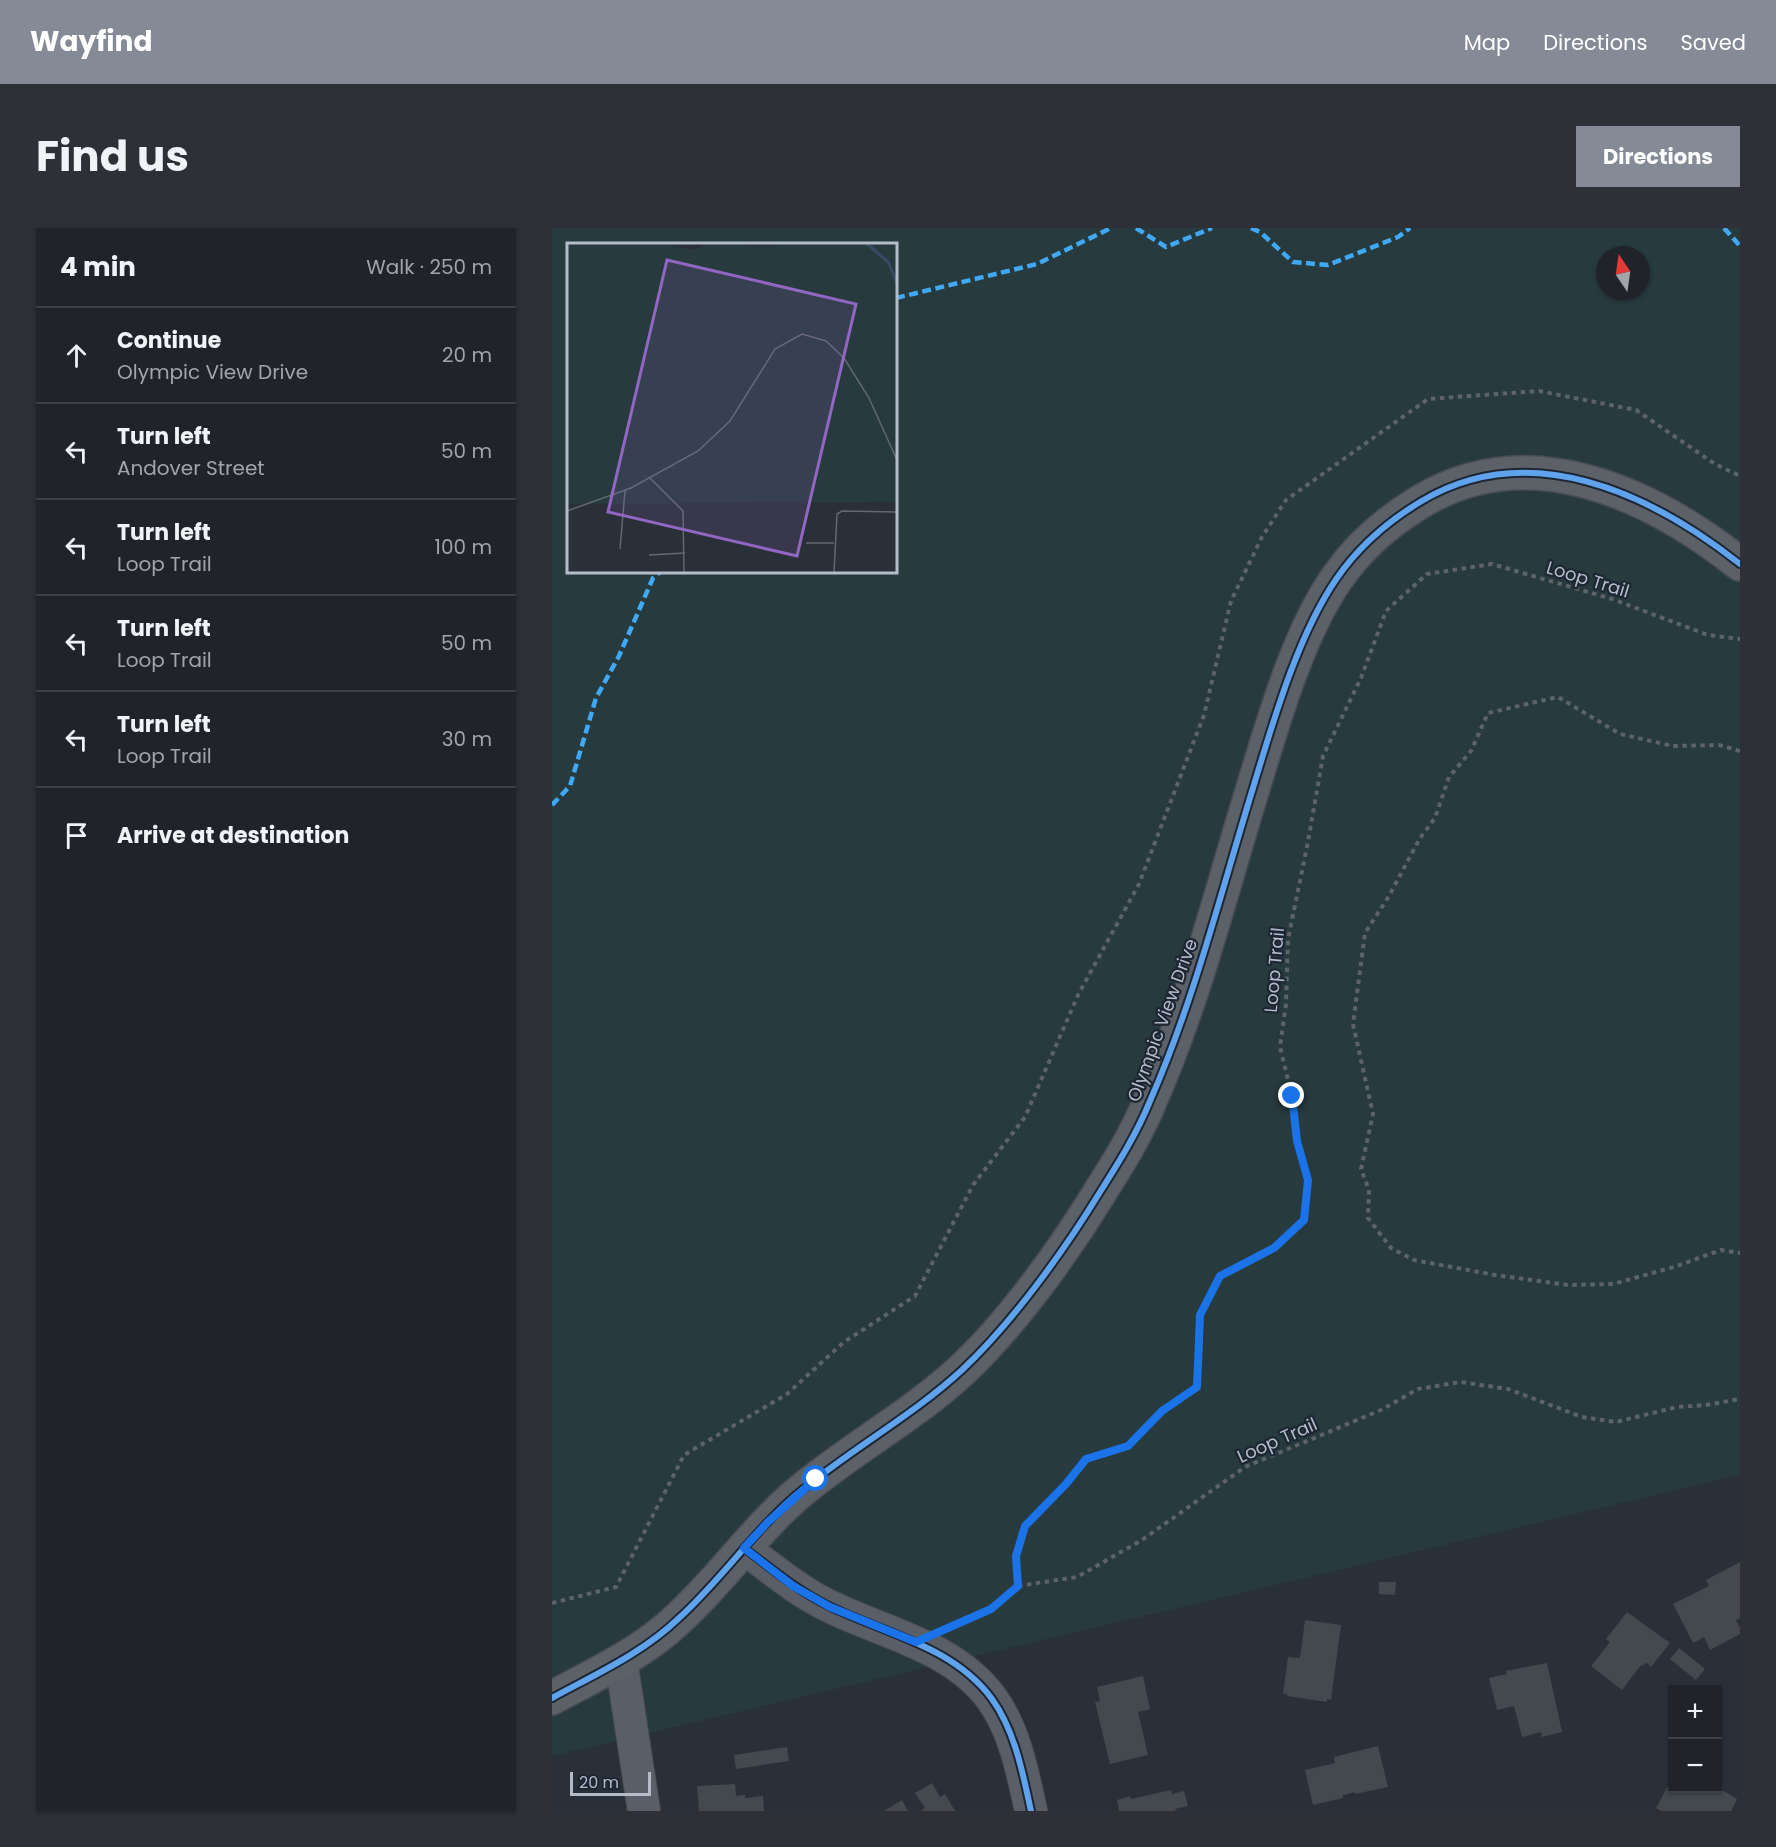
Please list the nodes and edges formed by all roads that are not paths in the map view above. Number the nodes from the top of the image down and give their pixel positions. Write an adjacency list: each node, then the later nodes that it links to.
1 (1740, 564): 2 (main road, Olympic View Drive)
2 (744, 1548): 3 (main road, Olympic View Drive); 6 (street)
3 (621, 1660): 4 (main road, Olympic View Drive); 5 (street)
4 (552, 1698)
5 (644, 1811)
6 (1031, 1811)

